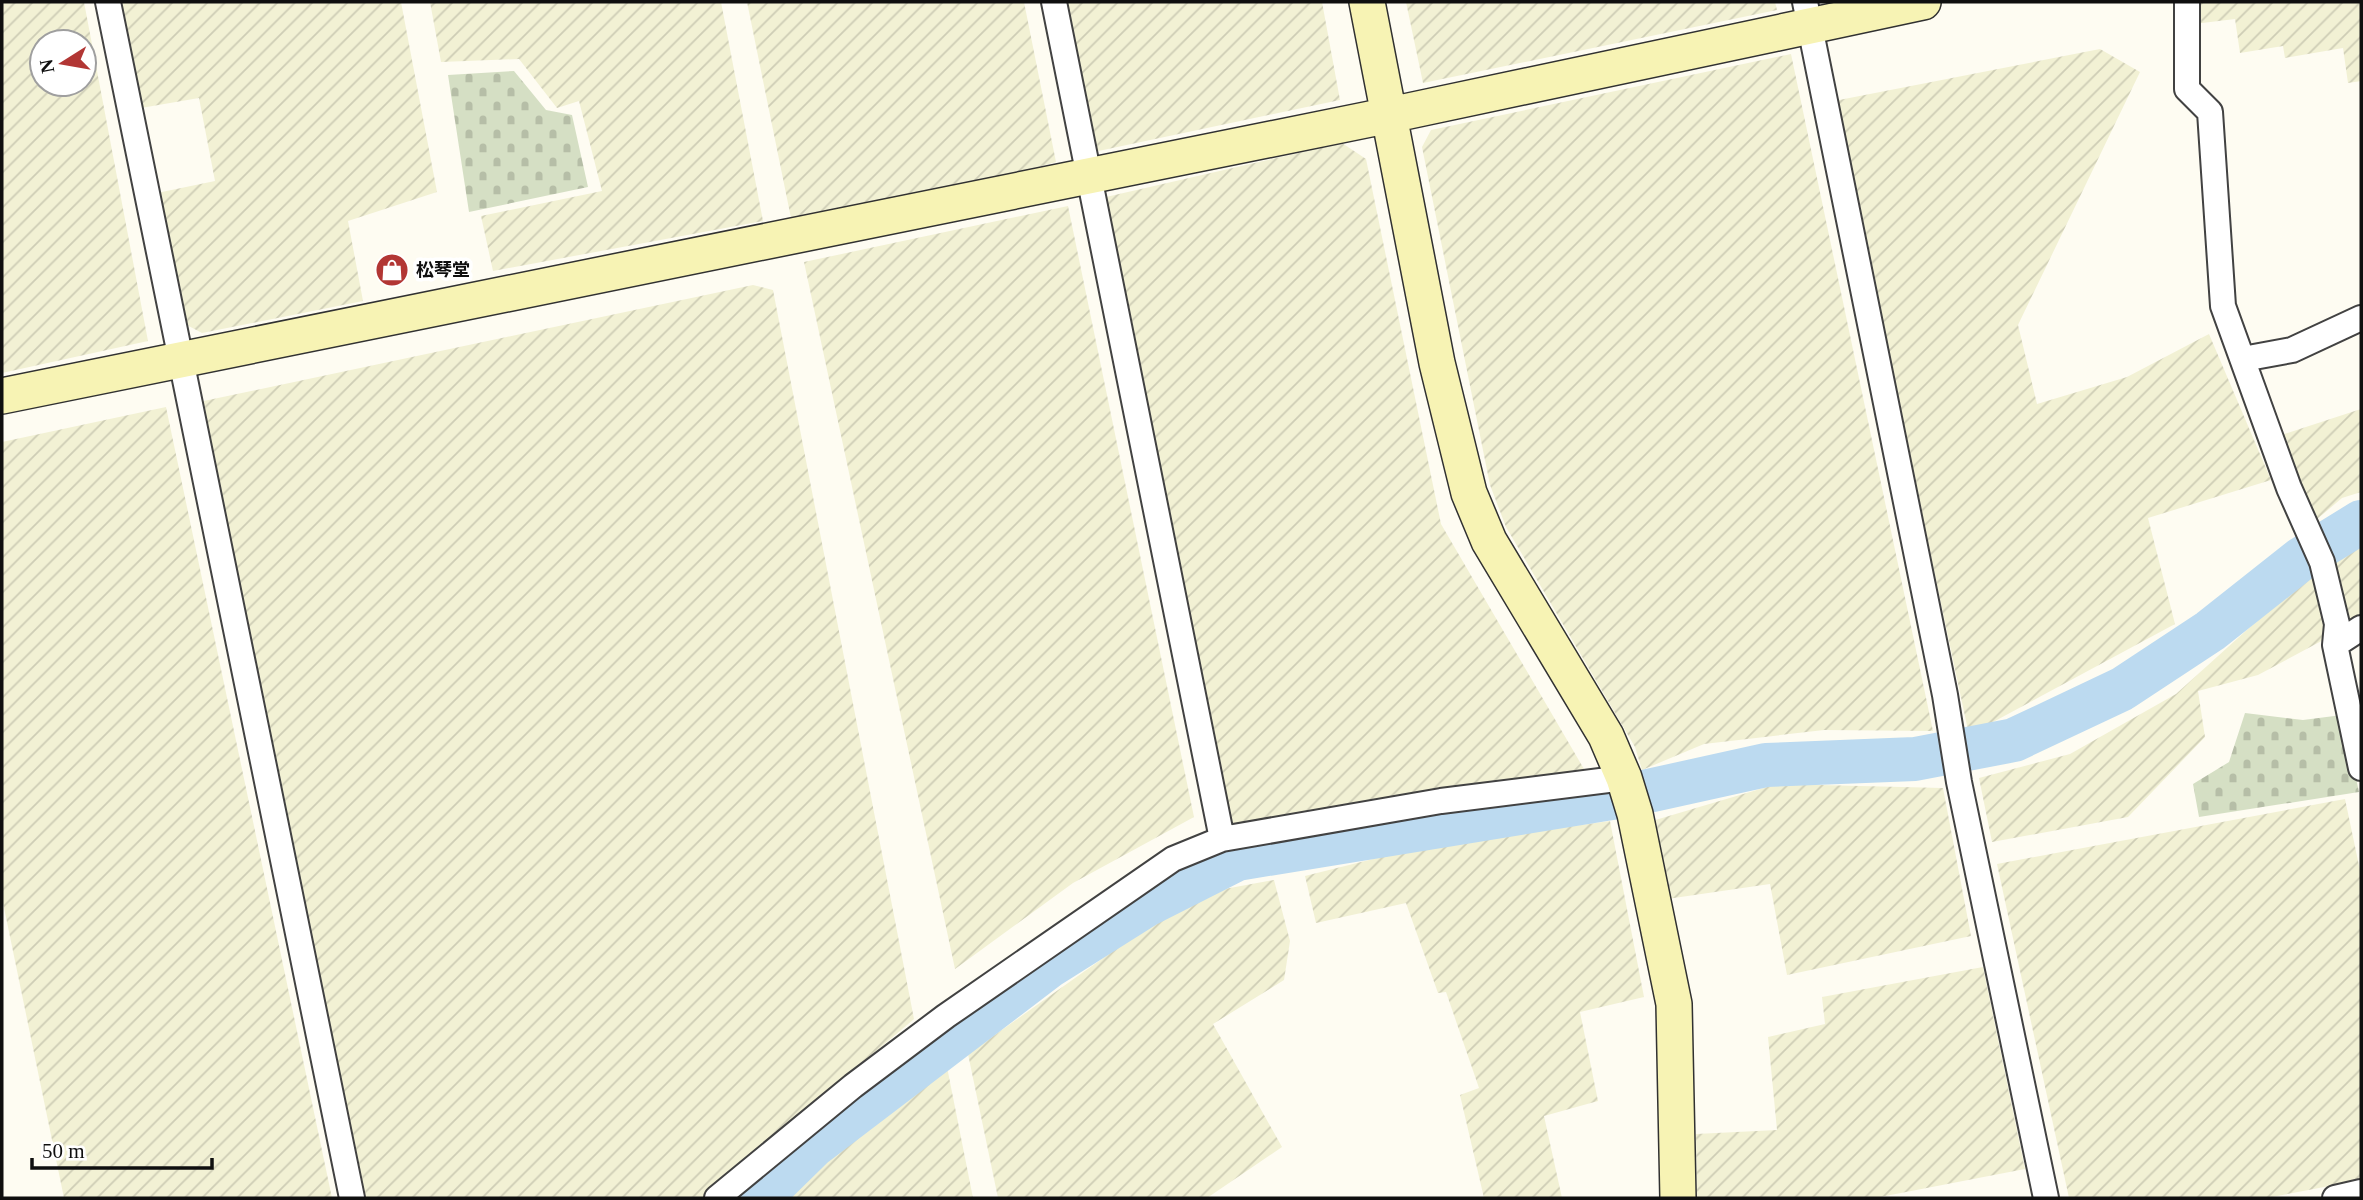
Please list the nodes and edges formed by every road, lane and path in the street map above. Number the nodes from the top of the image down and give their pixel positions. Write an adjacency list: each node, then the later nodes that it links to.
1 (108, 2): 11 (street)
2 (1054, 2): 8 (street)
3 (1367, 2): 7 (street)
4 (1923, 2): 6 (street)
5 (2187, 2): 10 (street)
6 (1807, 13): 7 (street); 22 (street)
7 (1390, 115): 8 (street); 16 (street)
8 (1088, 175): 11 (street); 17 (street)
9 (2361, 318): 10 (street)
10 (2243, 359): 14 (street)
11 (179, 361): 12 (street); 19 (street)
12 (2, 396)
13 (2361, 628): 14 (street)
14 (2334, 645): 15 (street)
15 (2361, 768)
16 (1625, 778): 17 (street); 21 (street)
17 (1222, 839): 20 (street)
18 (2361, 1192): 23 (street)
19 (352, 1198)
20 (718, 1198)
21 (1678, 1198)
22 (2046, 1198)
23 (2334, 1198)

